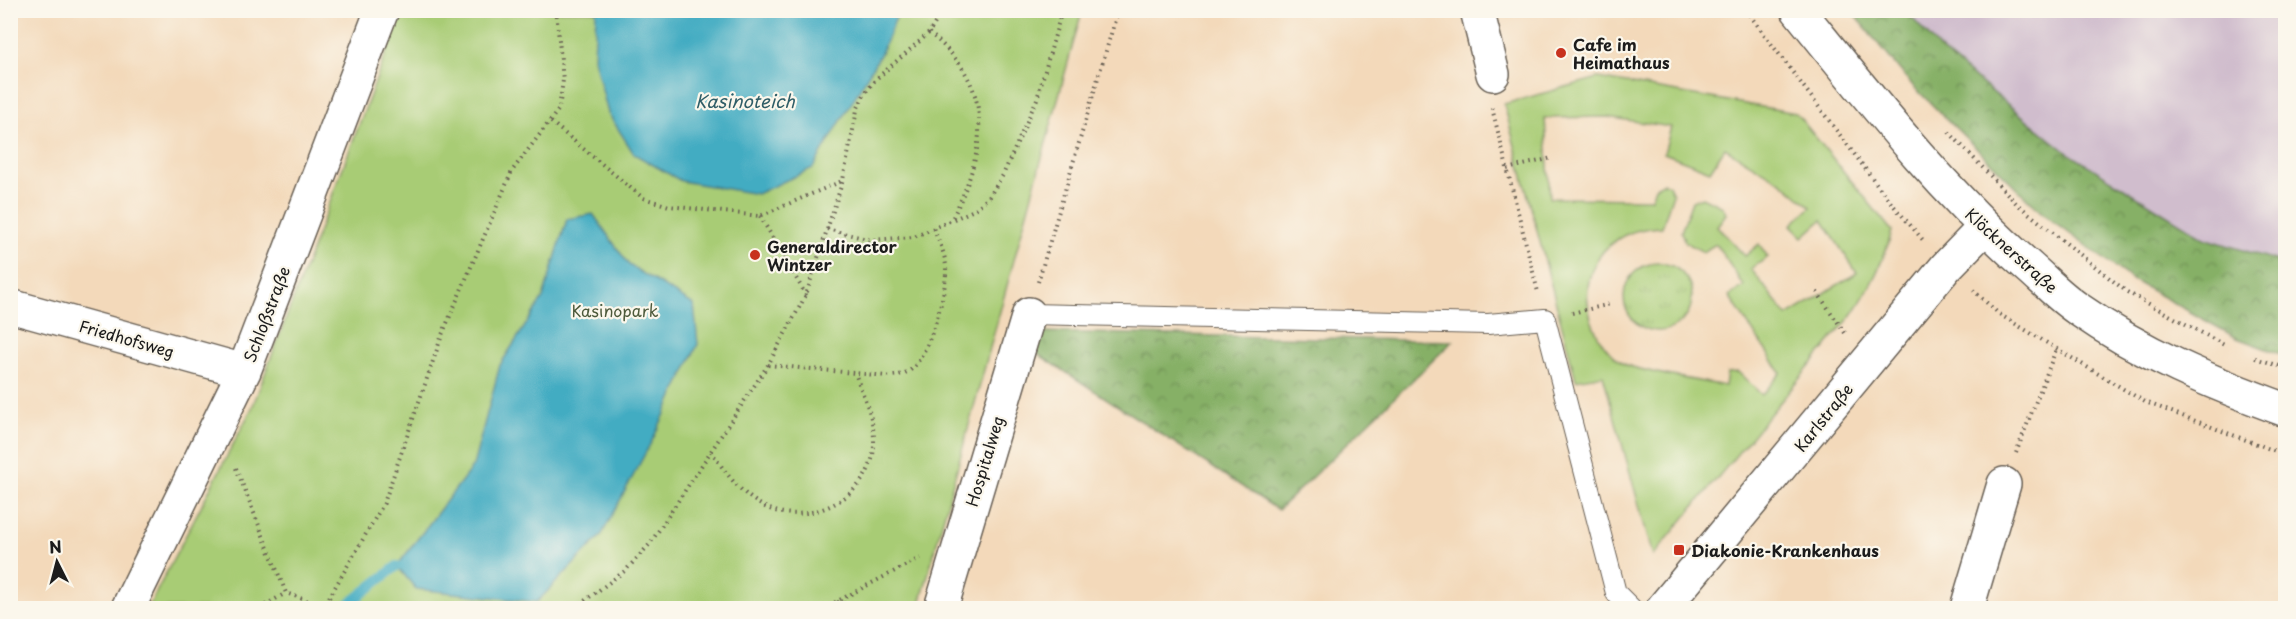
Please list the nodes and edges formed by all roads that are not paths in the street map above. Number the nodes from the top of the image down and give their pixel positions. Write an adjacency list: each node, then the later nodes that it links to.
1 (382, 10): 8 (street, Schloßstraße)
2 (1477, 10): 4 (street)
3 (1798, 10): 5 (street, Klöcknerstraße)
4 (1493, 74)
5 (1984, 228): 9 (street, Klöcknerstraße); 11 (street, Karlstraße)
6 (10, 306): 8 (street, Friedhofsweg)
7 (1029, 314): 13 (street, Hospitalweg); 14 (lane)
8 (244, 371): 12 (street, Schloßstraße)
9 (2286, 410)
10 (2004, 484): 15 (street)
11 (1676, 604)
12 (128, 609)
13 (941, 609)
14 (1631, 609)
15 (1967, 609)

